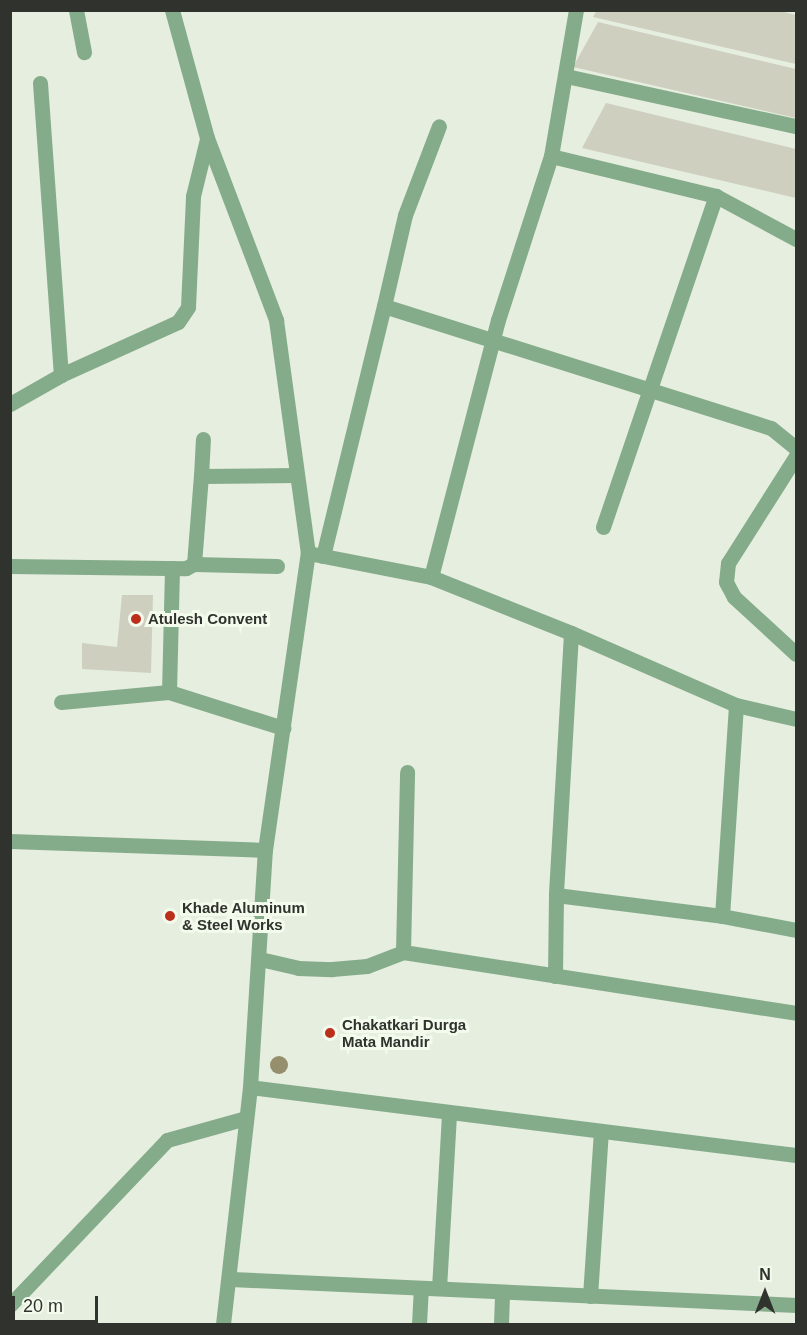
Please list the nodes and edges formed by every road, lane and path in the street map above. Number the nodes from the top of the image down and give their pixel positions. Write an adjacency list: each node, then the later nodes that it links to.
1 (76, 10): 4 (street)
2 (172, 10): 9 (street)
3 (576, 10): 5 (street)
4 (84, 52)
5 (566, 76): 8 (street); 10 (street)
6 (40, 83): 15 (street)
7 (439, 126): 13 (street)
8 (796, 126)
9 (207, 138): 15 (street); 21 (street)
10 (551, 156): 11 (street); 14 (street)
11 (716, 196): 12 (street); 16 (street)
12 (796, 239)
13 (384, 306): 14 (street); 24 (street)
14 (493, 337): 16 (street); 29 (street)
15 (61, 375): 17 (street)
16 (652, 391): 19 (street); 23 (street)
17 (10, 404)
18 (203, 439): 22 (street)
19 (796, 448)
20 (796, 456): 31 (street)
21 (297, 475): 22 (street); 24 (street)
22 (201, 476): 25 (street)
23 (603, 527)
24 (315, 555): 29 (street); 36 (street)
25 (194, 564): 27 (street); 28 (street)
26 (10, 566): 28 (street)
27 (278, 566)
28 (172, 568): 32 (street)
29 (431, 577): 30 (street)
30 (572, 633): 34 (street); 40 (street)
31 (796, 654)
32 (169, 692): 33 (street); 36 (street)
33 (61, 702)
34 (736, 705): 35 (street); 41 (street)
35 (796, 719)
36 (283, 728): 39 (street)
37 (407, 772): 43 (street)
38 (10, 841): 39 (street)
39 (265, 850): 44 (street)
40 (556, 896): 41 (street); 45 (street)
41 (722, 916): 42 (street)
42 (796, 930)
43 (404, 952): 44 (street); 45 (street)
44 (260, 959): 47 (street)
45 (555, 976): 46 (street)
46 (796, 1013)
47 (250, 1087): 48 (street); 49 (street)
48 (449, 1112): 50 (street); 54 (street)
49 (246, 1118): 52 (street); 57 (street)
50 (601, 1131): 51 (street); 56 (street)
51 (796, 1155)
52 (231, 1279): 53 (street); 59 (street)
53 (421, 1288): 54 (street); 60 (street)
54 (439, 1288): 55 (street)
55 (502, 1292): 56 (street); 61 (street)
56 (590, 1296): 58 (street)
57 (10, 1305)
58 (796, 1305)
59 (223, 1324)
60 (419, 1324)
61 (501, 1324)

